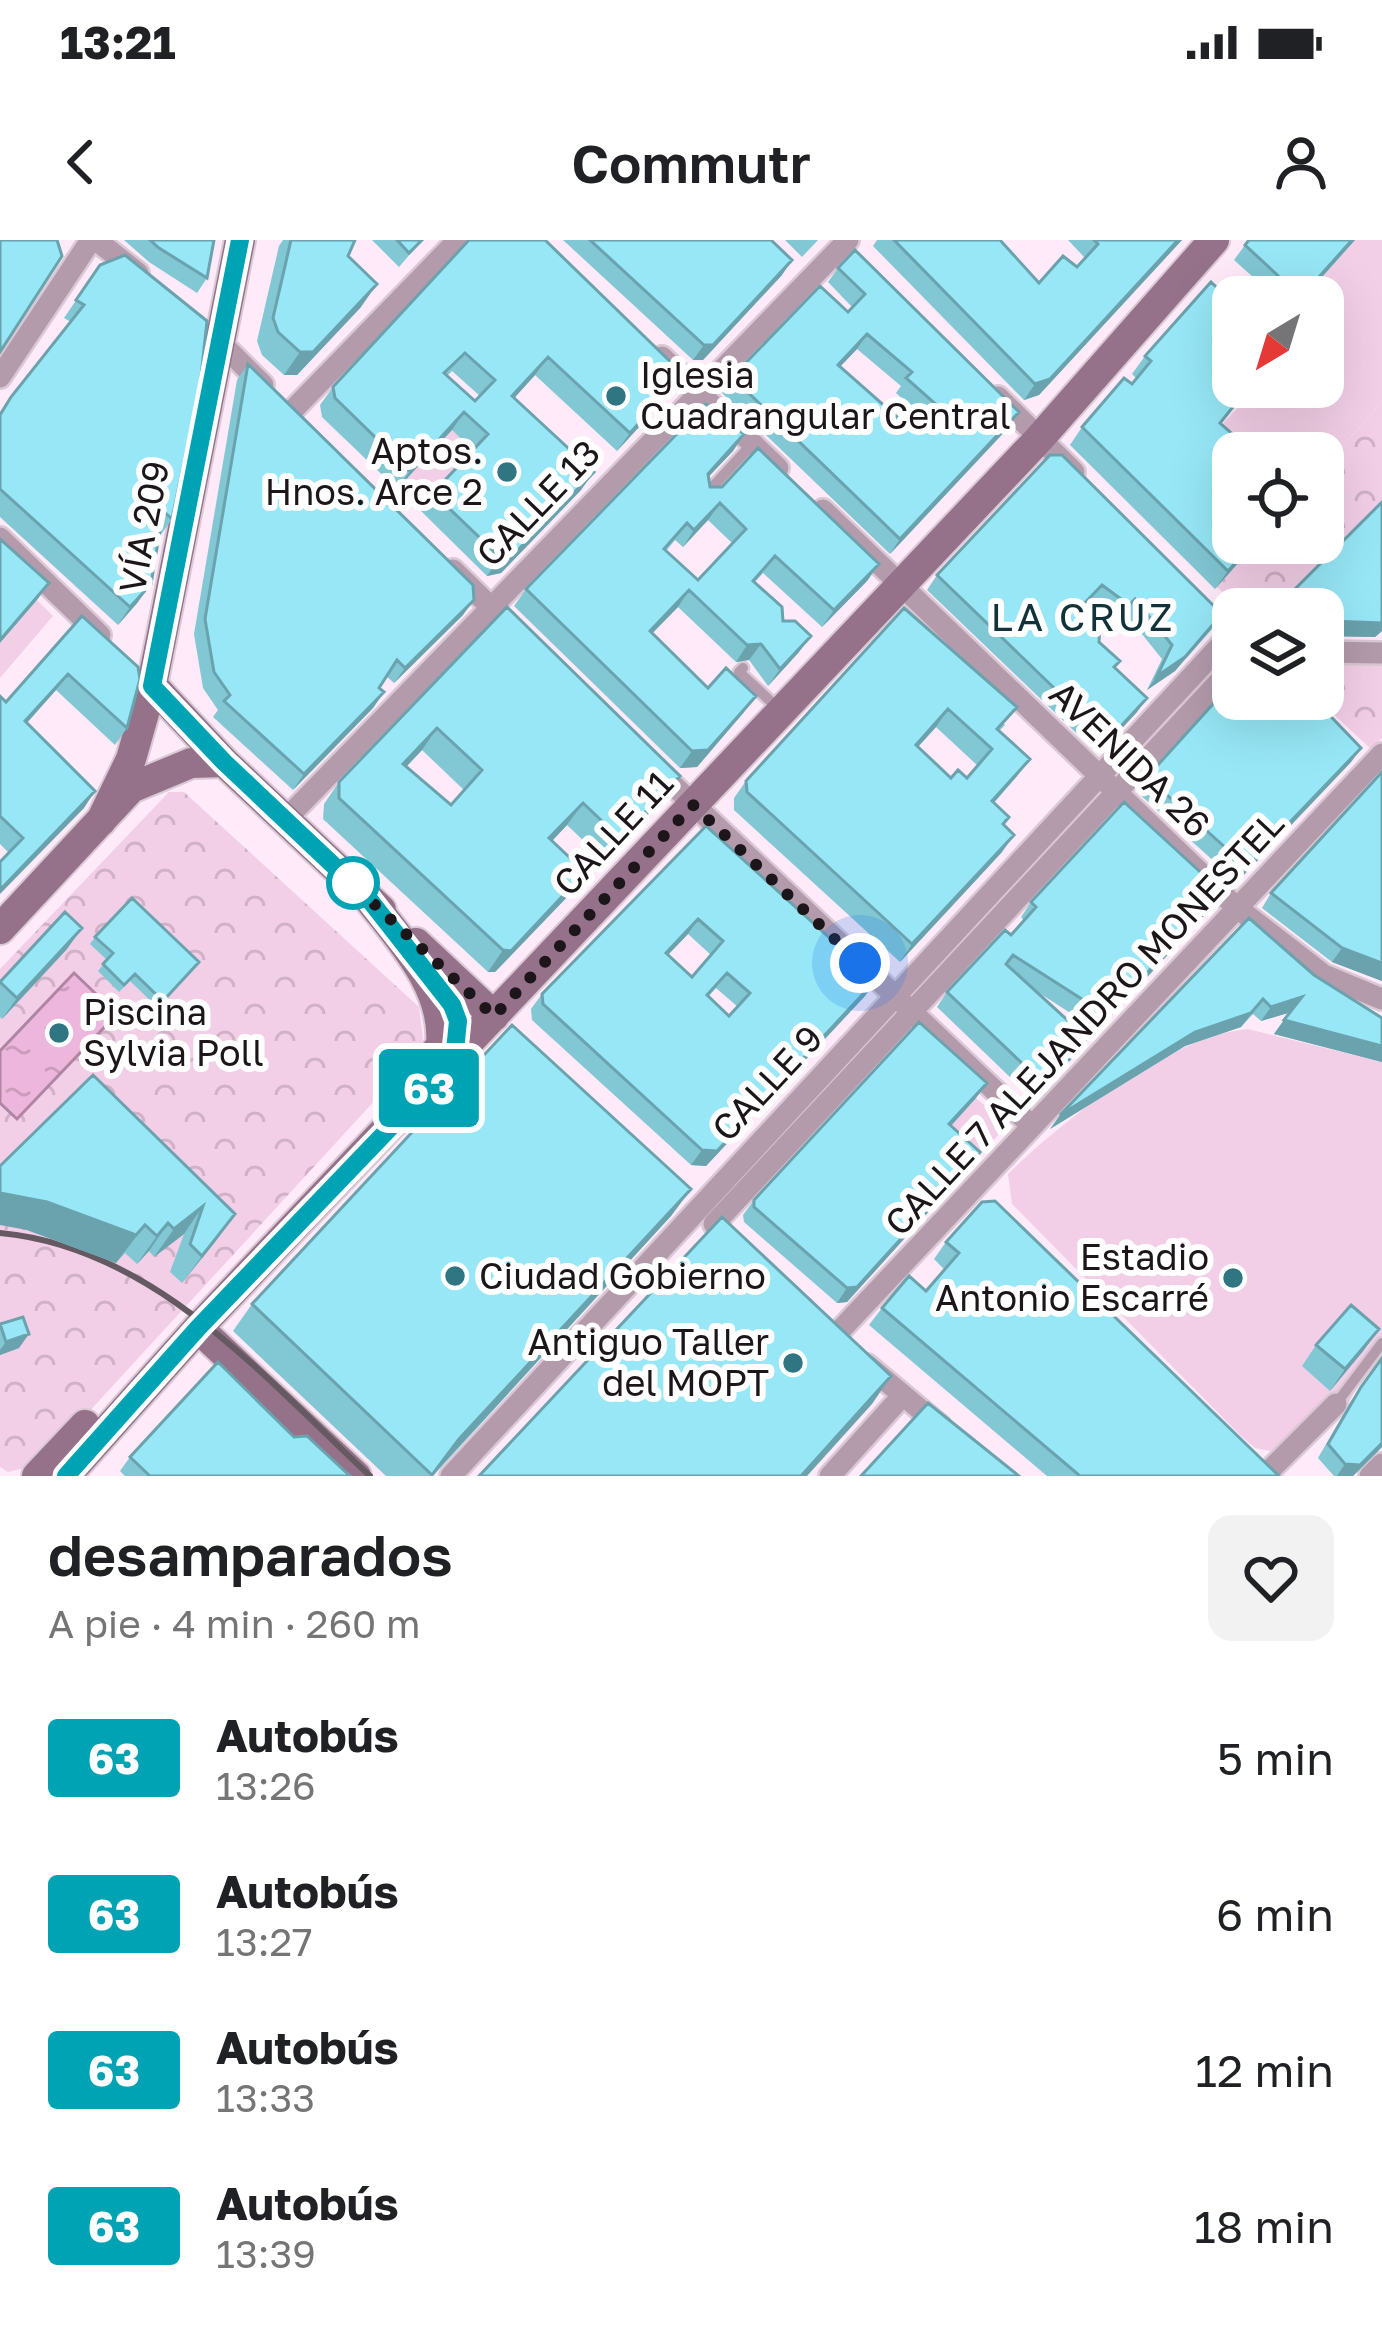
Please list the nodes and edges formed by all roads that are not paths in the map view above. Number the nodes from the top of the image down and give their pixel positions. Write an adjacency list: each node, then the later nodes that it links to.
1 (93, 240): 6 (street); 11 (street)
2 (240, 240): 8 (main road, VÍA 209)
3 (458, 240): 13 (street)
4 (1214, 240): 15 (main road, CALLE 11)
5 (851, 248): 12 (street, CALLE 13)
6 (152, 283)
7 (188, 311): 8 (street)
8 (219, 341): 13 (street); 28 (main road, VÍA 209)
9 (651, 346): 12 (street, AVENIDA 26)
10 (974, 374): 15 (street)
11 (0, 376)
12 (699, 392): 16 (street, AVENIDA 26); 22 (street, CALLE 13)
13 (291, 412): 14 (street)
14 (308, 429)
15 (1039, 439): 17 (street); 21 (main road, CALLE 11)
16 (753, 443): 18 (lane); 21 (street, AVENIDA 26)
17 (1088, 486)
18 (704, 496)
19 (0, 538): 28 (street)
20 (442, 560): 22 (street)
21 (901, 585): 30 (main road, CALLE 11); 34 (street, AVENIDA 26)
22 (492, 608): 23 (street); 37 (street, CALLE 13)
23 (525, 641)
24 (1212, 642): 34 (street, CALLE 9)
25 (1344, 652): 26 (street)
26 (1382, 653)
27 (743, 668): 30 (lane)
28 (137, 670): 33 (main road); 38 (main road, VÍA 209)
29 (1212, 689): 35 (street, CALLE 9)
30 (780, 710): 36 (main road, CALLE 11)
31 (1371, 755): 40 (street, CALLE 7 ALEJANDRO MONESTEL)
32 (643, 756): 36 (street)
33 (224, 762): 37 (main road); 38 (main road)
34 (1098, 774): 35 (street, AVENIDA 26); 43 (street, CALLE 9)
35 (1116, 792): 40 (street, AVENIDA 26); 45 (street, CALLE 9)
36 (693, 805): 43 (street); 46 (main road, CALLE 11)
37 (285, 820): 39 (main road)
38 (101, 821): 41 (main road)
39 (368, 898): 42 (main road, CALLE 11); 46 (main road)
40 (1237, 907): 44 (street, AVENIDA 26); 48 (street, CALLE 7 ALEJANDRO MONESTEL)
41 (0, 929)
42 (415, 959): 47 (main road); 51 (main road, CALLE 11)
43 (893, 995): 45 (street); 49 (street, CALLE 9)
44 (1382, 999)
45 (910, 1012): 48 (street); 49 (street, CALLE 9)
46 (503, 1024): 47 (main road, CALLE 11)
47 (454, 1061): 51 (main road, CALLE 11)
48 (1031, 1125): 53 (street, CALLE 7 ALEJANDRO MONESTEL)
49 (697, 1208): 50 (street); 63 (street, CALLE 9)
50 (731, 1240)
51 (192, 1322): 60 (main road, CALLE 11); 61 (main road, CALLE 11); 62 (main road)
52 (816, 1322): 53 (street)
53 (833, 1338): 55 (street)
54 (1382, 1343): 56 (lane)
55 (903, 1395): 57 (street); 64 (street)
56 (1336, 1404): 59 (street)
57 (952, 1436)
58 (1382, 1465): 65 (street)
59 (1264, 1468)
60 (38, 1476)
61 (66, 1476)
62 (356, 1476)
63 (452, 1476)
64 (830, 1476)
65 (1370, 1476)

